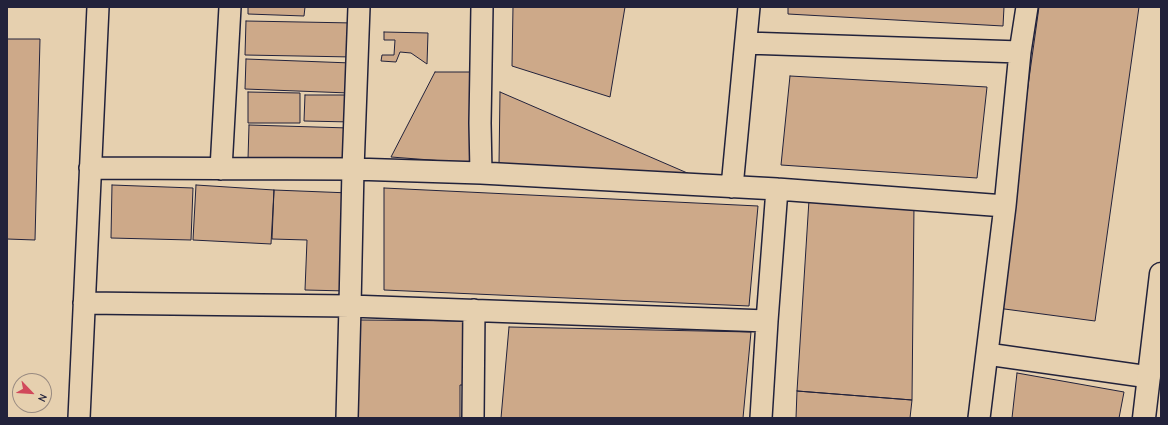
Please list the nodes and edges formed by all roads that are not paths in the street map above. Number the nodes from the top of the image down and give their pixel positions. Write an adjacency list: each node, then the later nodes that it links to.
1 (98, 7): 9 (street)
2 (230, 7): 10 (street)
3 (359, 7): 11 (street)
4 (482, 7): 12 (street)
5 (749, 7): 7 (street)
6 (1027, 7): 8 (street)
7 (746, 43): 8 (street); 13 (street)
8 (1020, 52): 15 (street)
9 (90, 168): 10 (street); 17 (street)
10 (221, 169): 11 (street)
11 (353, 170): 12 (street); 18 (street)
12 (481, 173): 13 (street)
13 (732, 187): 14 (street)
14 (777, 189): 15 (street); 20 (street)
15 (1005, 206): 21 (street)
16 (1161, 274): 22 (street)
17 (84, 303): 18 (street); 23 (street)
18 (350, 306): 19 (street); 24 (street)
19 (474, 310): 20 (street); 25 (street)
20 (767, 321): 26 (street)
21 (987, 354): 22 (street); 27 (street)
22 (1149, 377): 28 (street)
23 (79, 418)
24 (347, 418)
25 (473, 418)
26 (761, 418)
27 (979, 418)
28 (1144, 418)

